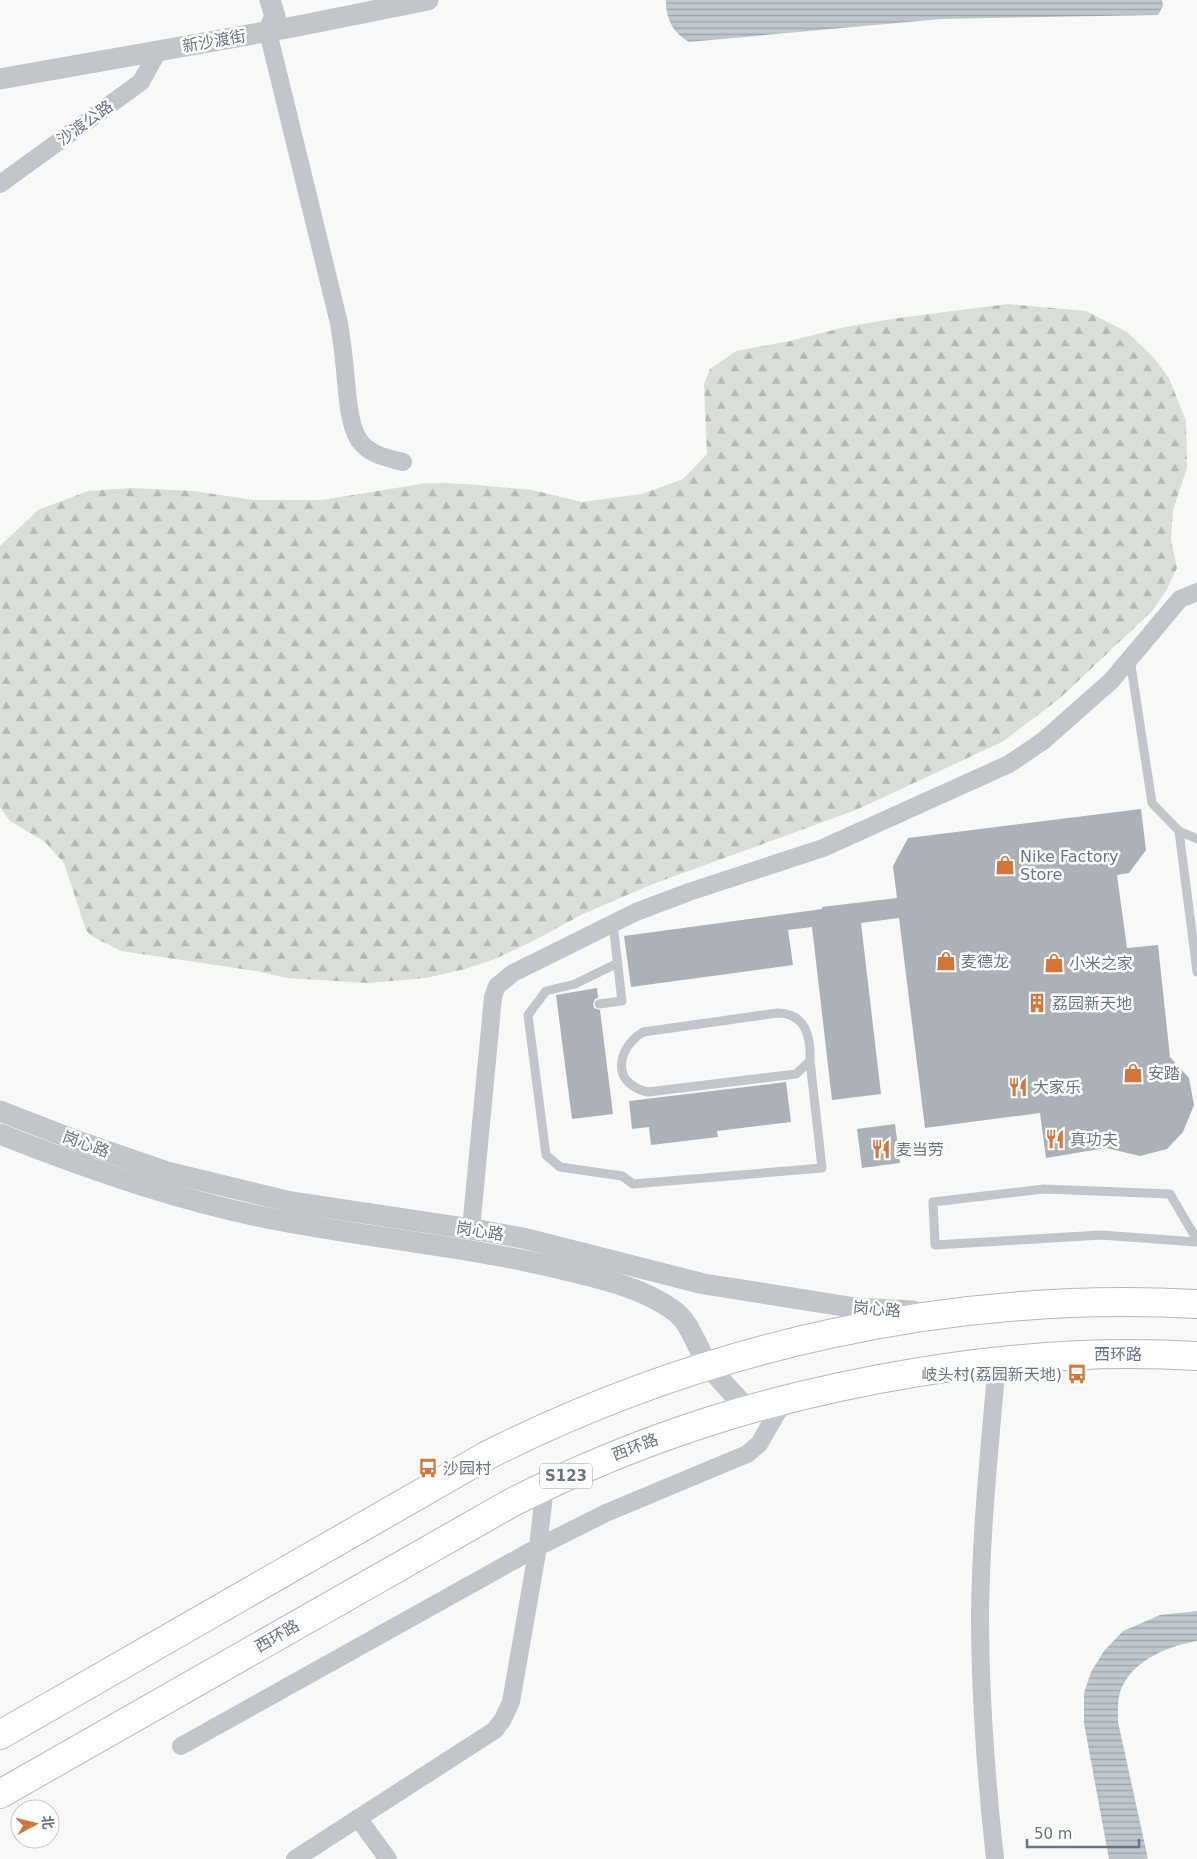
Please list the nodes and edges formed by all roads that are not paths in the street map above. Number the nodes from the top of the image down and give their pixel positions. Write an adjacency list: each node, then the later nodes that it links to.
1 (358, 0): 3 (street, 新沙渡街)
2 (428, 0): 3 (street, 新沙渡街)
3 (271, 16): 4 (street, 新沙渡街); 5 (street, 新沙渡街); 8 (street)
4 (158, 51): 6 (street, 新沙渡街); 7 (street, 沙渡公路)
5 (0, 65)
6 (0, 80)
7 (0, 184)
8 (403, 462)
9 (1197, 592): 10 (street)
10 (1130, 659): 11 (lane); 13 (street)
11 (1179, 831): 12 (lane); 15 (lane)
12 (1197, 839)
13 (612, 924): 14 (lane); 20 (street)
14 (618, 963): 16 (lane); 17 (lane)
15 (1197, 972)
16 (599, 1004)
17 (810, 1061): 17 (lane)
18 (0, 1111): 20 (street, 岗心路)
19 (0, 1134): 26 (street, 岗心路)
20 (471, 1229): 23 (street, 岗心路)
21 (1197, 1241): 21 (lane)
22 (1197, 1304): 23 (main road)
23 (968, 1311): 26 (main road)
24 (1197, 1356): 25 (main road, 西环路 / S123)
25 (997, 1361): 27 (main road, 西环路 / S123); 37 (street)
26 (708, 1365): 28 (street, 岗心路); 31 (main road)
27 (790, 1397): 28 (main road, 西环路 / S123); 30 (street)
28 (746, 1409): 29 (main road, 西环路 / S123)
29 (545, 1486): 30 (street); 33 (main road, 西环路 / S123)
30 (538, 1547): 32 (street); 34 (street)
31 (0, 1735)
32 (181, 1746)
33 (0, 1794)
34 (358, 1818): 35 (street); 36 (street)
35 (295, 1859)
36 (388, 1859)
37 (995, 1859)

